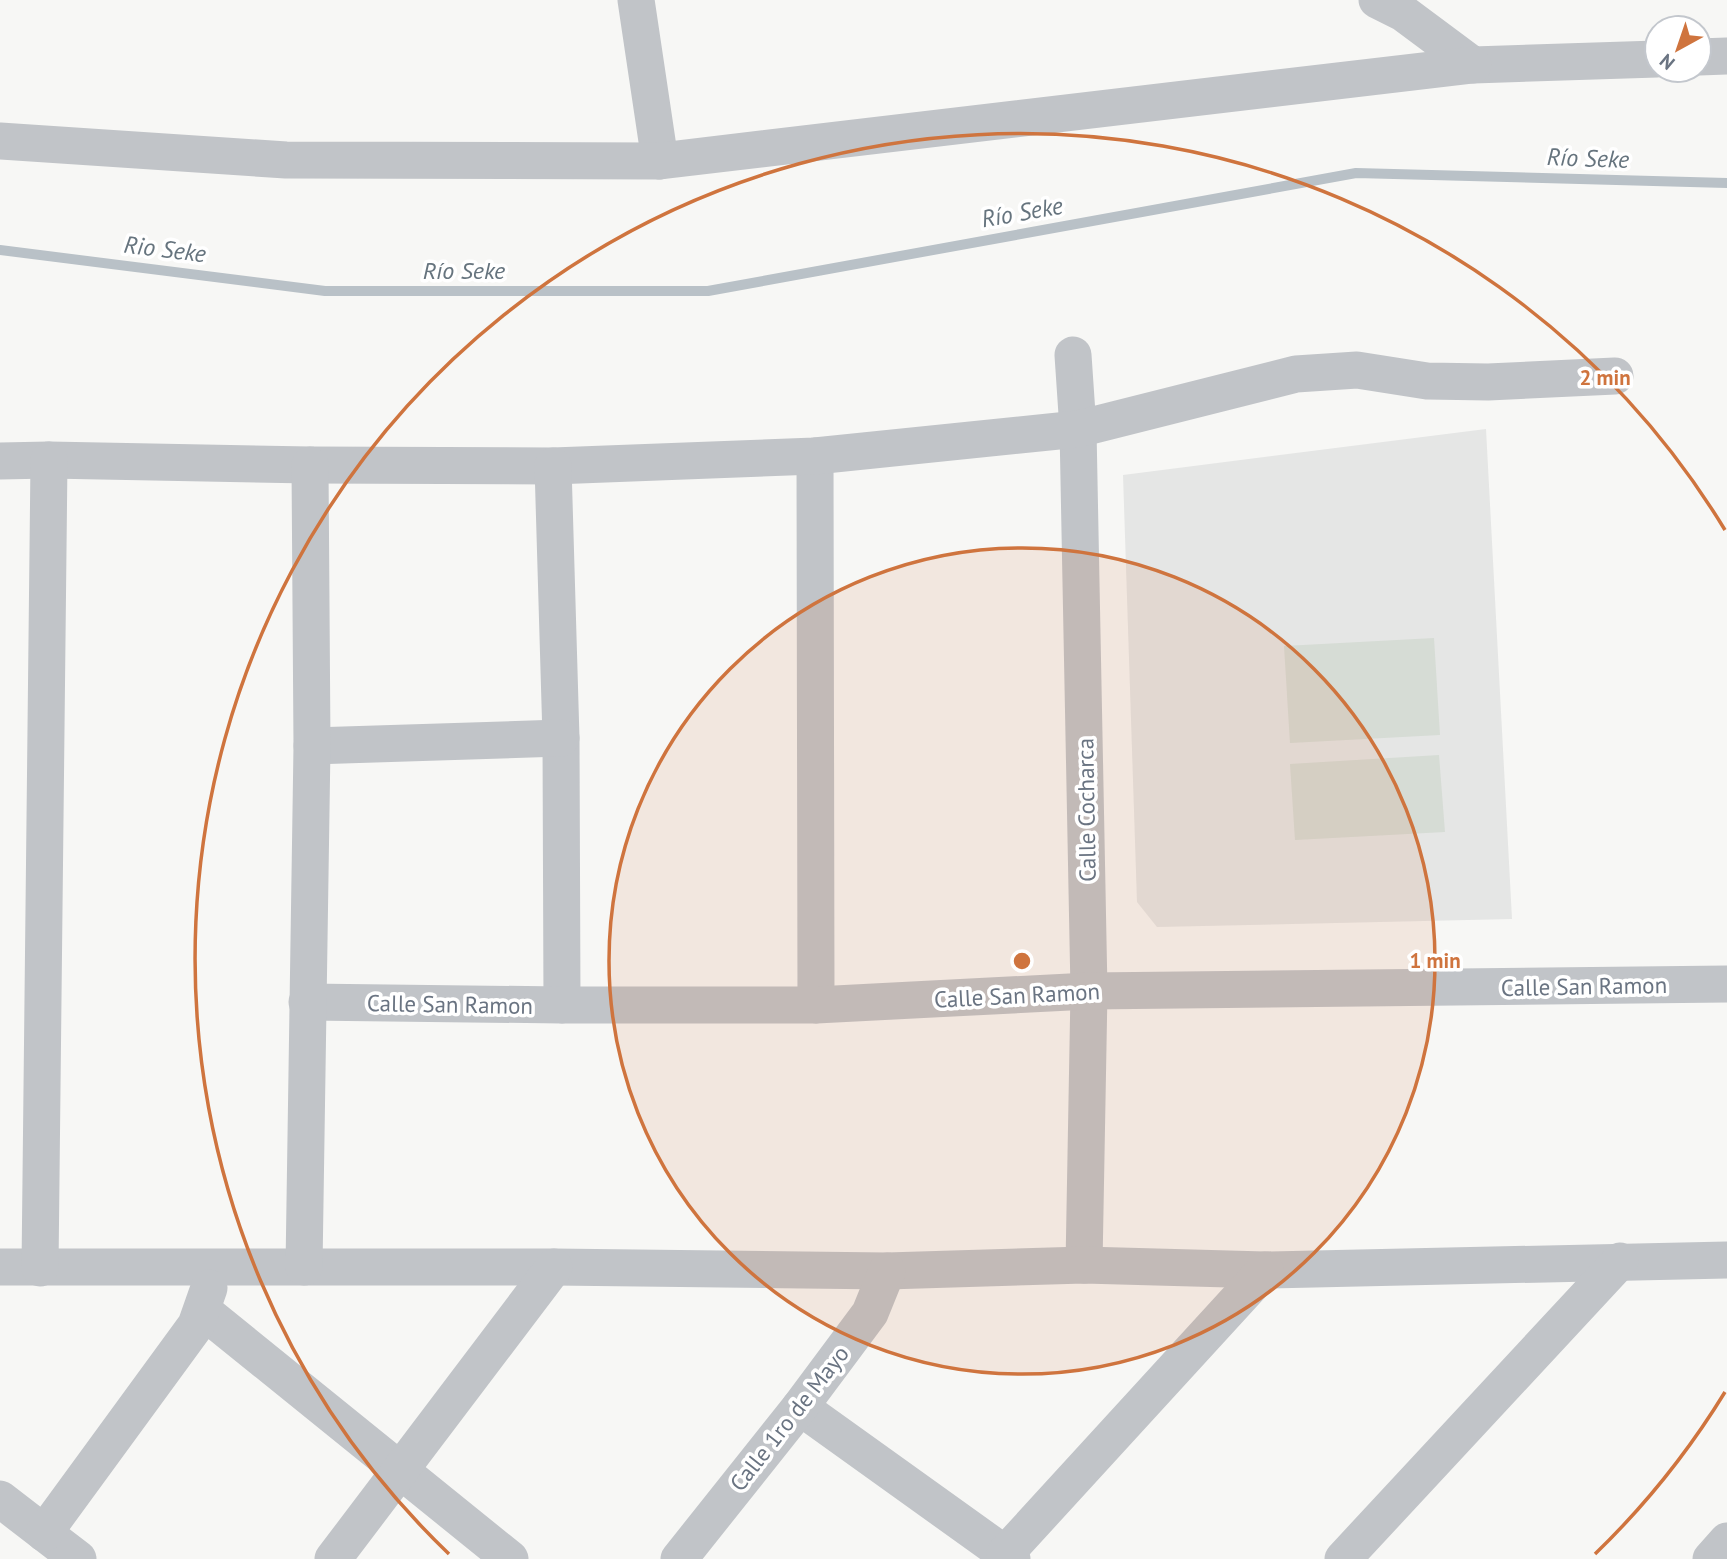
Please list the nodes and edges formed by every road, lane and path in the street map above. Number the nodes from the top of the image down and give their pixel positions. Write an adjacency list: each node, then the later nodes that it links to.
1 (636, 0): 6 (street)
2 (1377, 0): 4 (street)
3 (1643, 59): 4 (street)
4 (1473, 65): 6 (street)
5 (0, 141): 6 (street)
6 (660, 161)
7 (1073, 355): 9 (street, Calle Cocharca)
8 (1615, 376): 9 (street)
9 (1078, 429): 10 (street); 18 (street, Calle Cocharca)
10 (815, 456): 14 (street); 21 (street)
11 (49, 460): 12 (street); 13 (street); 29 (street)
12 (0, 461)
13 (310, 465): 14 (street); 16 (street)
14 (553, 466): 15 (street)
15 (561, 738): 16 (street); 20 (street)
16 (312, 746): 19 (street)
17 (1727, 984): 18 (street, Calle San Ramon)
18 (1089, 991): 21 (street, Calle San Ramon); 24 (street, Calle Cocharca)
19 (307, 1002): 20 (street, Calle San Ramon); 25 (street)
20 (562, 1005): 21 (street, Calle San Ramon)
21 (816, 1005)
22 (1727, 1260): 23 (street)
23 (1620, 1261): 30 (street); 43 (street)
24 (1084, 1265): 30 (street); 31 (street)
25 (304, 1266): 27 (street); 28 (street)
26 (0, 1267): 29 (street)
27 (216, 1267): 29 (street); 32 (street)
28 (554, 1267): 31 (street); 34 (street)
29 (40, 1268)
30 (1265, 1270): 38 (street)
31 (887, 1271): 33 (street, Calle 1ro de Mayo)
32 (202, 1310): 34 (street); 36 (street)
33 (800, 1407): 38 (street); 42 (street, Calle 1ro de Mayo)
34 (399, 1471): 40 (street); 41 (street)
35 (0, 1499): 36 (street)
36 (44, 1533): 39 (street)
37 (1727, 1541): 44 (street)
38 (1008, 1556)
39 (78, 1559)
40 (332, 1559)
41 (510, 1559)
42 (679, 1559)
43 (1343, 1559)
44 (1711, 1559)

